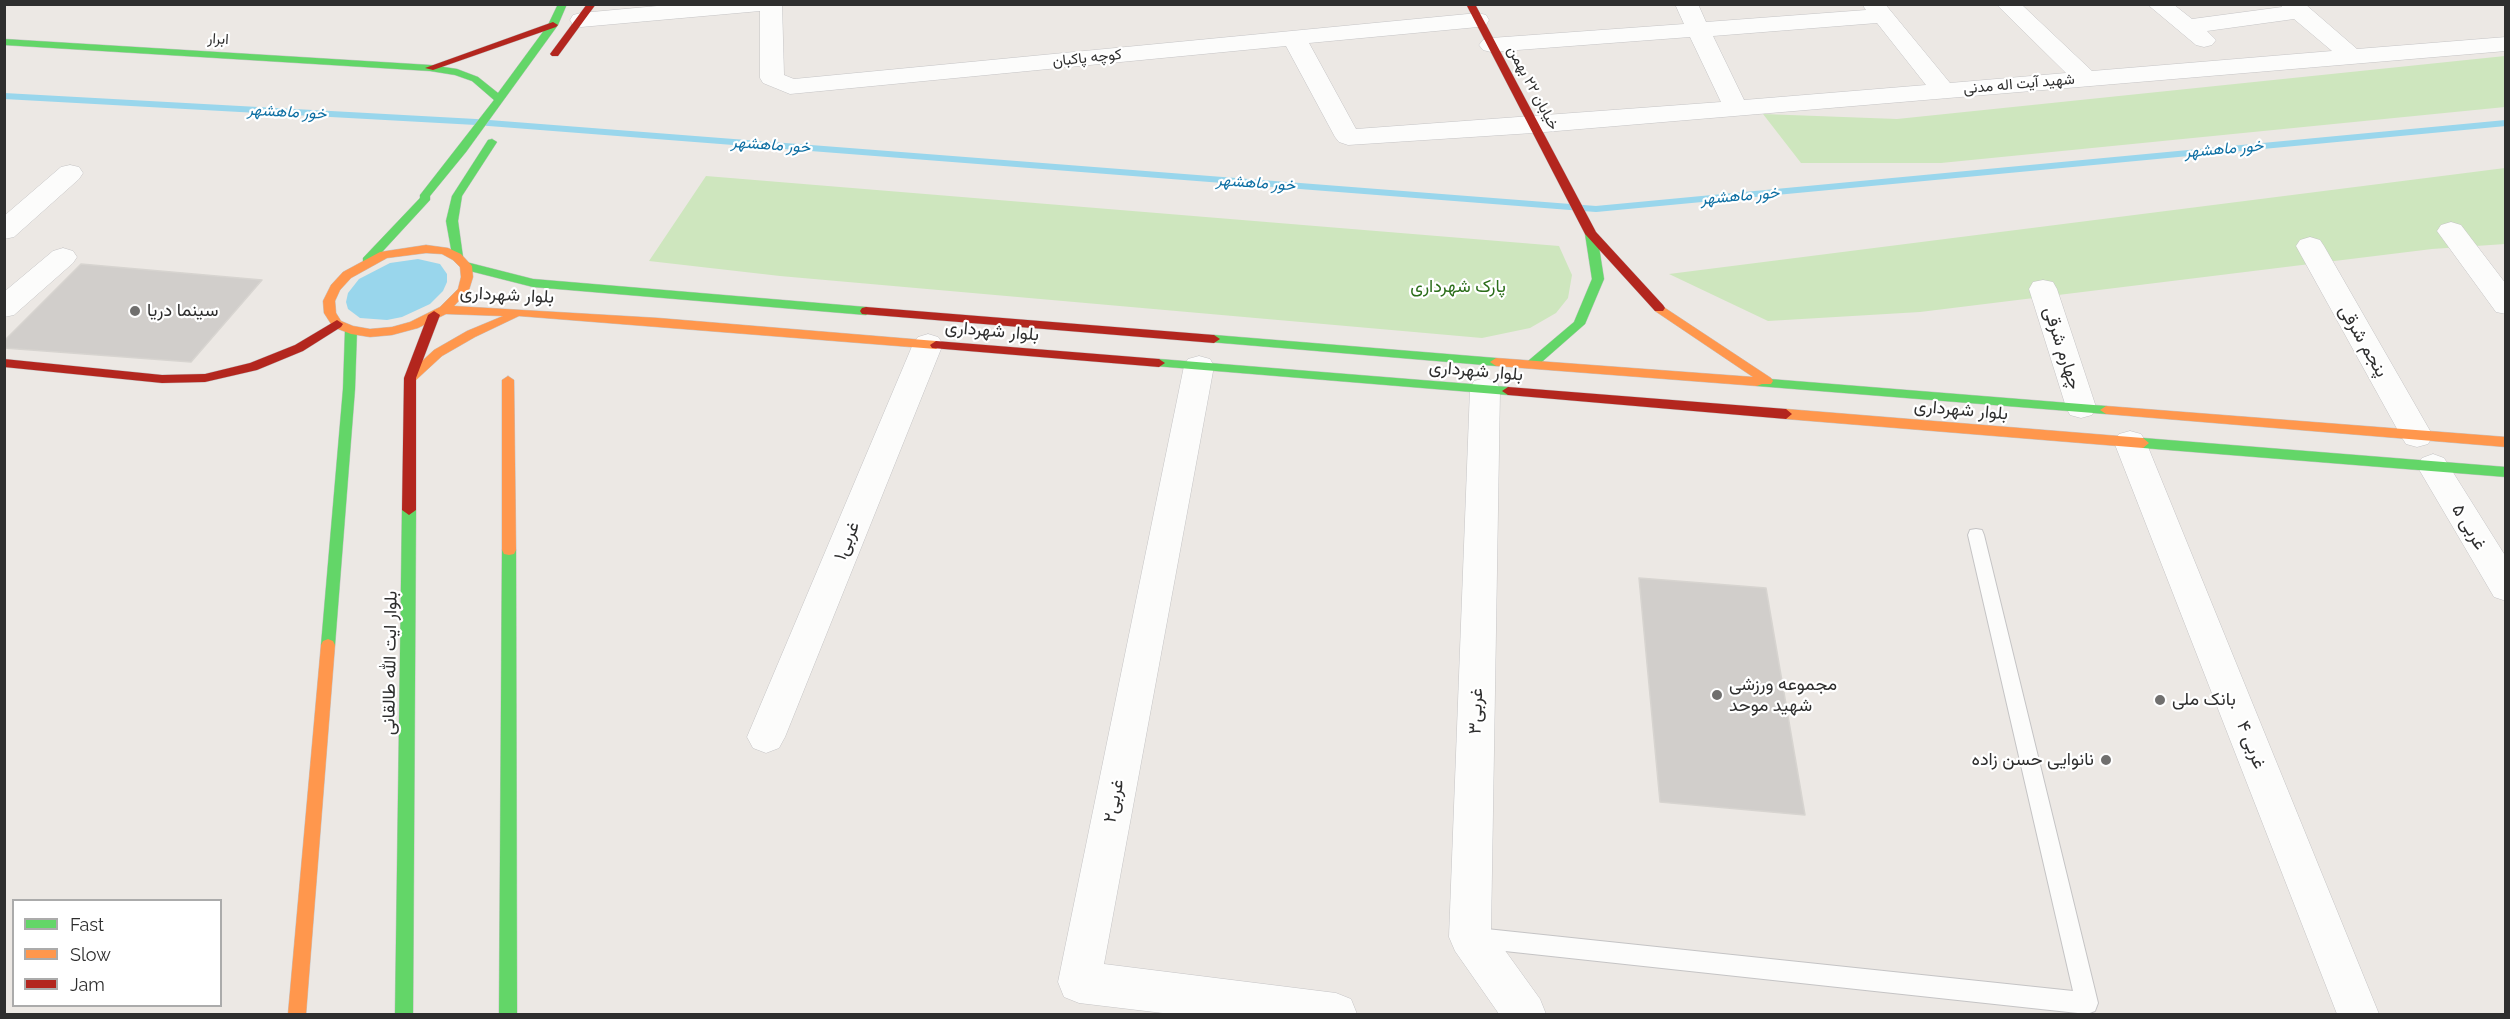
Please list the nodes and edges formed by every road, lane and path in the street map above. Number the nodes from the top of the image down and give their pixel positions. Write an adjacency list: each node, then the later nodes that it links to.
1 (563, 4): 11 (street)
2 (762, 4): 9 (street)
3 (771, 4): 14 (street, کوچه پاکبان)
4 (1686, 4): 13 (street)
5 (2007, 4): 22 (street)
6 (2158, 4): 12 (street)
7 (2295, 8): 12 (street); 18 (street)
8 (1878, 10): 13 (street); 23 (street)
9 (586, 12): 19 (street)
10 (1474, 12): 14 (street, کوچه پاکبان); 17 (street, خیابان ۲۲ بهمن)
11 (553, 25): 21 (street); 24 (street)
12 (2187, 27): 20 (street)
13 (1700, 29): 17 (street); 25 (street)
14 (1294, 38): 26 (street, شهید آیت اله مدنی)
15 (4, 42): 21 (street, ابرار)
16 (2505, 44): 18 (street, شهید آیت اله مدنی)
17 (1491, 45): 26 (street, خیابان ۲۲ بهمن)
18 (2352, 57): 20 (street, شهید آیت اله مدنی)
19 (547, 65)
20 (2238, 66): 22 (street, شهید آیت اله مدنی)
21 (430, 68): 24 (street, ابرار)
22 (2086, 79): 23 (street, شهید آیت اله مدنی)
23 (1944, 91): 25 (street, شهید آیت اله مدنی)
24 (498, 100): 35 (street)
25 (1736, 108): 26 (street, شهید آیت اله مدنی)
26 (1533, 125): 31 (street, خیابان ۲۲ بهمن)
27 (497, 134): 34 (street)
28 (70, 173): 29 (street)
29 (4, 231)
30 (2451, 231): 38 (street)
31 (1591, 234): 47 (street); 51 (street)
32 (2310, 246): 54 (street, پنجم شرقی)
33 (63, 257): 39 (street)
34 (461, 261): 35 (street, بلوار شهرداری); 37 (street, بلوار شهرداری); 40 (street)
35 (364, 264): 43 (street)
36 (2043, 289): 53 (street, چهارم شرقی)
37 (674, 296): 42 (street); 47 (street, بلوار شهرداری)
38 (2505, 305)
39 (4, 308)
40 (439, 313): 41 (street, بلوار شهرداری); 44 (street); 49 (street, بلوار ایت الله طالقانی)
41 (529, 313): 42 (street, بلوار شهرداری); 49 (street)
42 (658, 322): 45 (street, بلوار شهرداری)
43 (337, 324): 44 (street); 46 (street)
44 (351, 330): 63 (street)
45 (928, 344): 48 (street, بلوار شهرداری); 61 (street, ۱غربی)
46 (4, 363)
47 (1532, 364): 51 (street, بلوار شهرداری)
48 (1199, 366): 52 (street, بلوار شهرداری); 66 (street, ۲غربی)
49 (410, 378): 64 (street, بلوار ایت الله طالقانی)
50 (508, 380): 65 (street)
51 (1770, 383): 53 (street, بلوار شهرداری)
52 (1485, 389): 55 (street, بلوار شهرداری); 62 (street, ۳غربی)
53 (2080, 407): 54 (street, بلوار شهرداری)
54 (2417, 436): 56 (street, بلوار شهرداری)
55 (2130, 442): 57 (street, بلوار شهرداری); 68 (street, ۴ غربی)
56 (2505, 442)
57 (2433, 466): 58 (street, بلوار شهرداری); 60 (street, ۵ غربی)
58 (2505, 472)
59 (1976, 535): 62 (lane)
60 (2505, 587)
61 (766, 737)
62 (1470, 937): 67 (street)
63 (297, 1014)
64 (404, 1014)
65 (508, 1014)
66 (1336, 1014)
67 (1525, 1014)
68 (2358, 1014)

